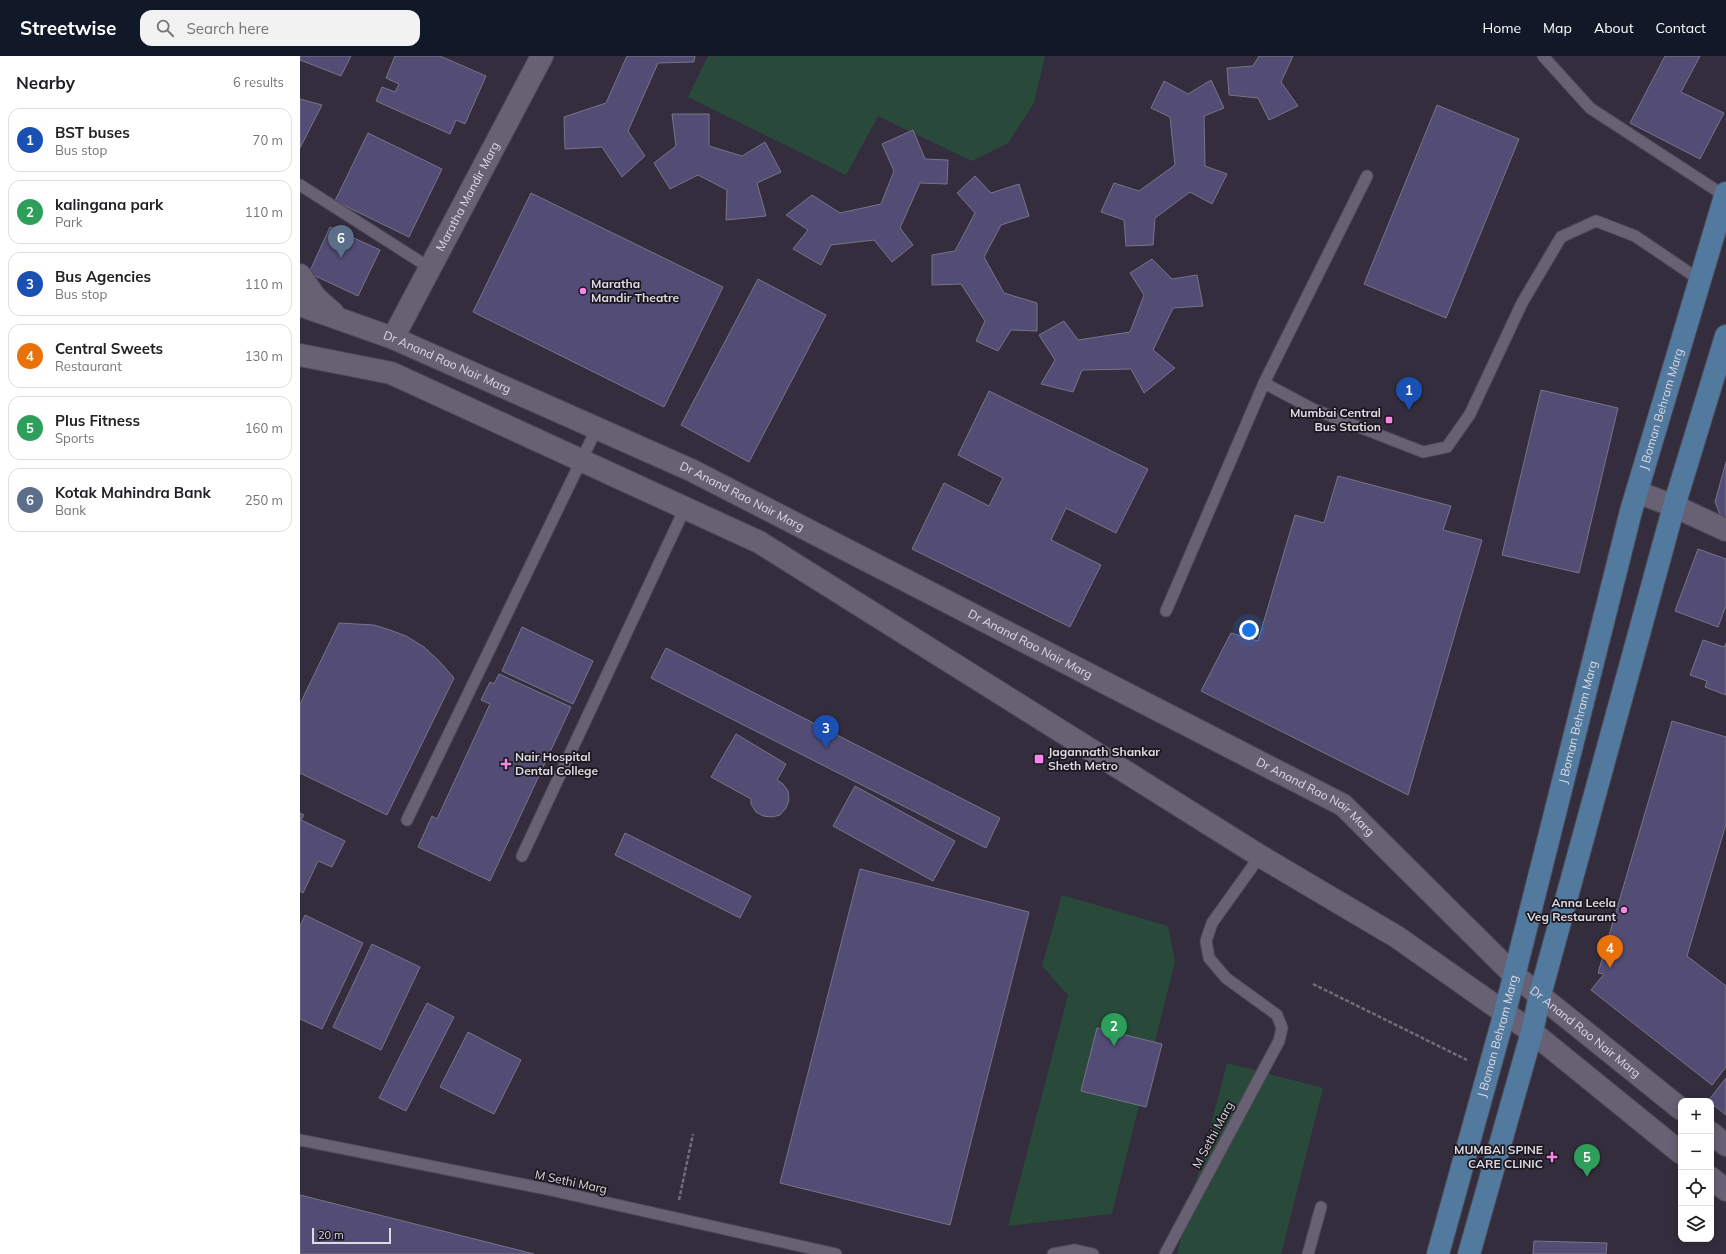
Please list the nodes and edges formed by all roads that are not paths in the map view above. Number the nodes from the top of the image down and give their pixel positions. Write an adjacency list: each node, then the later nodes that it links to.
1 (542, 56): 6 (main road, Maratha Mandir Marg)
2 (1543, 56): 5 (lane)
3 (1367, 176): 14 (lane)
4 (300, 185): 6 (lane)
5 (1726, 195): 8 (main road, J Boman Behram Marg)
6 (430, 268): 12 (main road, Maratha Mandir Marg)
7 (300, 275): 10 (main road)
8 (1700, 280): 14 (lane); 17 (main road, J Boman Behram Marg)
9 (300, 305): 10 (main road, Dr Anand Rao Nair Marg)
10 (338, 318): 12 (main road, Dr Anand Rao Nair Marg)
11 (1726, 336): 18 (main road)
12 (393, 338): 15 (main road, Dr Anand Rao Nair Marg)
13 (300, 355): 16 (main road)
14 (1264, 383): 21 (lane)
15 (597, 428): 16 (lane); 25 (main road, Dr Anand Rao Nair Marg)
16 (582, 460): 19 (main road); 22 (lane)
17 (1637, 492): 18 (main road); 25 (main road, J Boman Behram Marg)
18 (1674, 506): 20 (main road); 26 (main road)
19 (685, 508): 23 (lane); 24 (main road)
20 (1726, 530)
21 (1166, 611)
22 (407, 820)
23 (522, 856)
24 (1260, 856): 27 (main road); 40 (lane, M Sethi Marg)
25 (1513, 974): 26 (main road, Dr Anand Rao Nair Marg); 27 (main road, J Boman Behram Marg)
26 (1540, 995): 28 (main road); 29 (main road, Dr Anand Rao Nair Marg)
27 (1505, 1012): 28 (main road); 42 (main road, J Boman Behram Marg)
28 (1532, 1032): 33 (main road); 43 (main road)
29 (1678, 1107)
30 (1712, 1134): 32 (main road)
31 (300, 1140): 37 (lane, M Sethi Marg)
32 (1726, 1145)
33 (1678, 1151)
34 (1714, 1180): 35 (main road)
35 (1726, 1190)
36 (1321, 1207): 41 (lane)
37 (836, 1254)
38 (1053, 1254): 39 (lane)
39 (1093, 1254)
40 (1165, 1254)
41 (1308, 1254)
42 (1438, 1254)
43 (1469, 1254)

